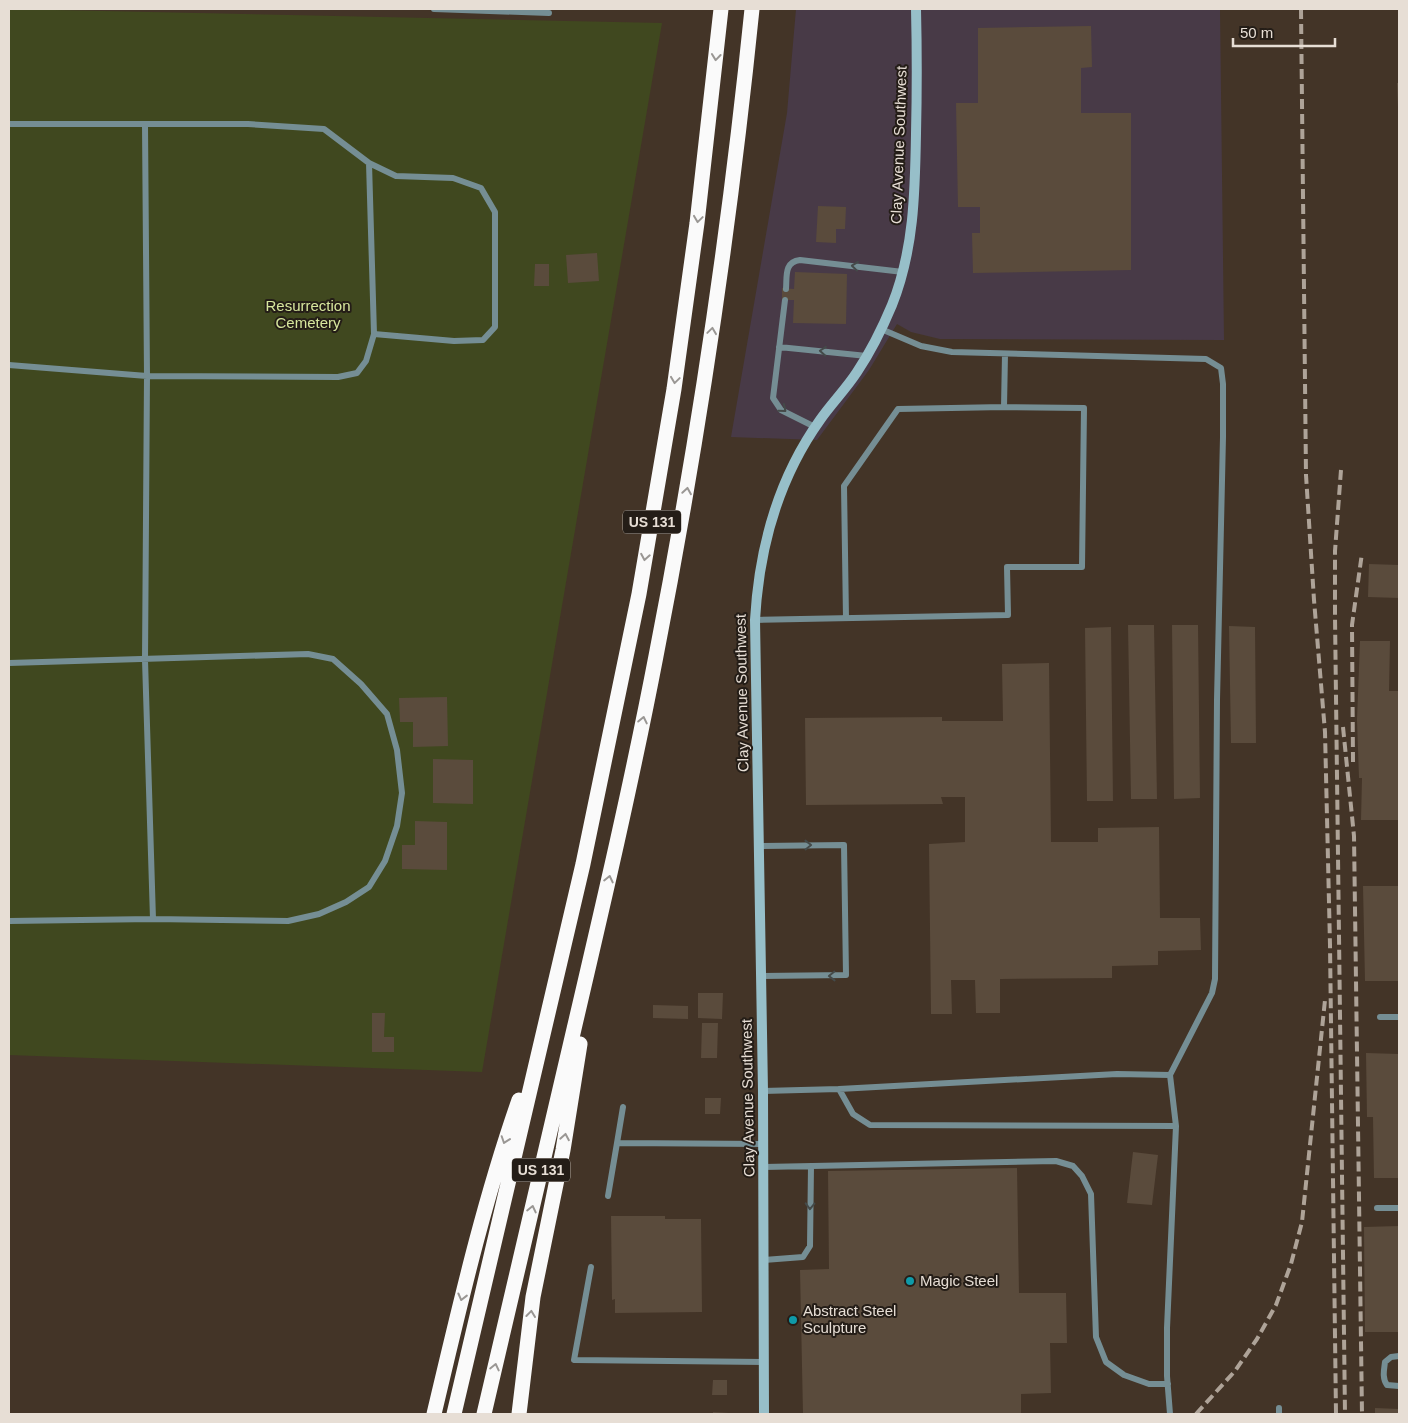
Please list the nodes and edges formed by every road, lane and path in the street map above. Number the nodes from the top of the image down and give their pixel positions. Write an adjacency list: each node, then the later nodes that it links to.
1 (434, 9): 5 (lane)
2 (721, 9): 32 (highway, US 131, one-way to 32)
3 (752, 9): 28 (highway, US 131, one-way to 3)
4 (916, 9): 9 (street, Clay Avenue Southwest)
5 (549, 13)
6 (9, 124): 7 (lane)
7 (145, 125): 8 (lane); 18 (lane)
8 (369, 163): 13 (lane); 13 (lane)
9 (903, 272): 10 (lane, one-way to 10); 12 (street, Clay Avenue Southwest)
10 (786, 288)
11 (785, 300): 14 (lane)
12 (881, 330): 15 (lane); 16 (street, Clay Avenue Southwest)
13 (374, 334): 18 (lane)
14 (779, 347): 16 (lane, one-way to 14); 20 (lane, one-way to 20)
15 (1005, 354): 19 (lane); 33 (lane)
16 (867, 356): 20 (street, Clay Avenue Southwest)
17 (9, 365): 18 (lane)
18 (147, 376): 23 (lane)
19 (1004, 407): 21 (lane); 21 (lane)
20 (815, 428): 22 (street, Clay Avenue Southwest)
21 (846, 618): 22 (lane)
22 (755, 620): 25 (street, Clay Avenue Southwest)
23 (145, 660): 24 (lane); 26 (lane); 26 (lane)
24 (9, 663)
25 (759, 846): 29 (street, Clay Avenue Southwest); 29 (lane, one-way to 29)
26 (153, 919): 27 (lane)
27 (9, 921)
28 (598, 926): 53 (highway, US 131, one-way to 28); 54 (highway, one-way to 28)
29 (761, 976): 35 (street, Clay Avenue Southwest)
30 (1380, 1017): 31 (lane)
31 (1399, 1017)
32 (545, 1028): 51 (highway, one-way to 51); 52 (highway, US 131)
33 (1170, 1075): 34 (lane); 37 (lane)
34 (839, 1089): 35 (lane); 37 (lane)
35 (763, 1091): 39 (street, Clay Avenue Southwest)
36 (623, 1107): 38 (lane)
37 (1176, 1126): 49 (lane)
38 (617, 1143): 39 (lane); 42 (lane)
39 (764, 1144): 41 (street, Clay Avenue Southwest)
40 (811, 1166): 41 (lane); 45 (lane, one-way to 45); 49 (lane)
41 (764, 1167): 45 (street, Clay Avenue Southwest)
42 (608, 1196)
43 (1377, 1208): 44 (lane)
44 (1399, 1208)
45 (764, 1260): 48 (street, Clay Avenue Southwest)
46 (591, 1267): 48 (lane)
47 (1399, 1356): 50 (lane)
48 (764, 1362): 55 (street, Clay Avenue Southwest)
49 (1168, 1384): 56 (lane)
50 (1399, 1386)
51 (434, 1414)
52 (454, 1414)
53 (484, 1414)
54 (519, 1414)
55 (764, 1414)
56 (1170, 1414)

